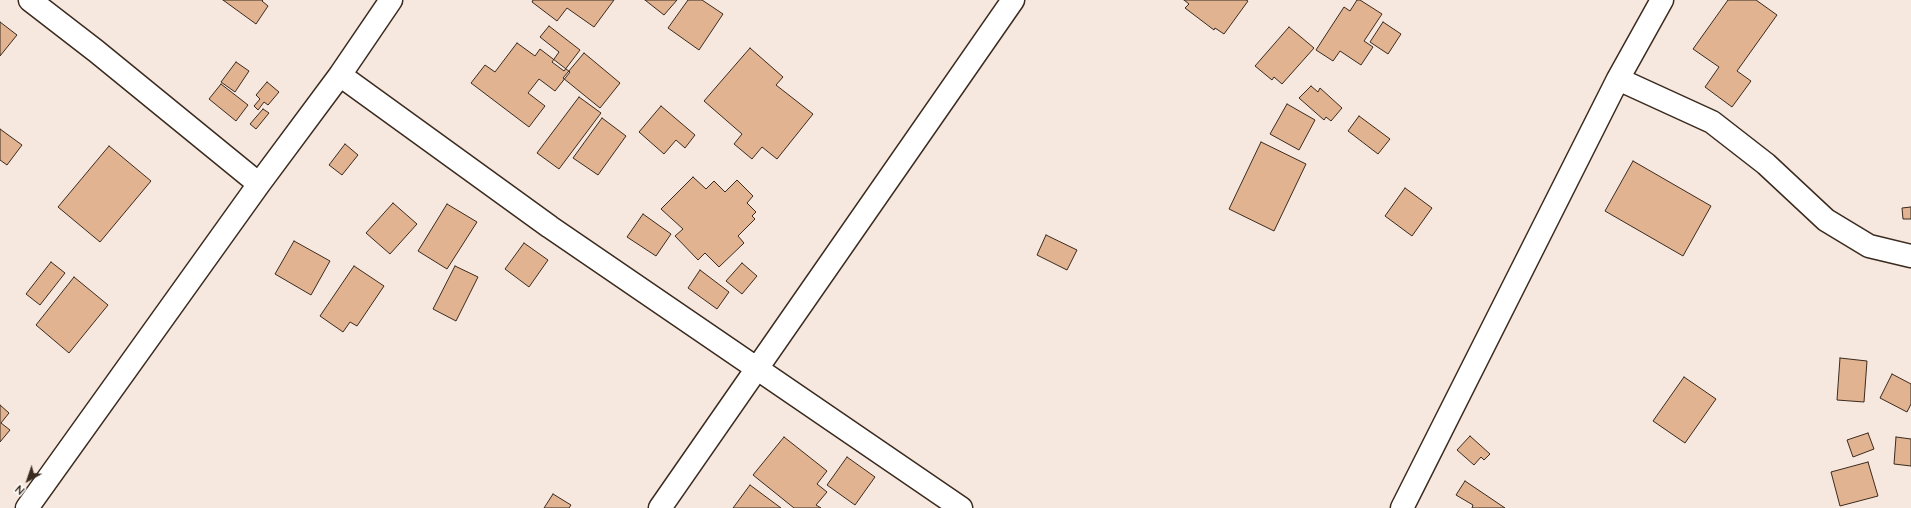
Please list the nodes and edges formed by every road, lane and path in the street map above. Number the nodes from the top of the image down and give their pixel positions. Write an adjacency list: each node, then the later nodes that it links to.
1 (30, 0): 7 (street)
2 (391, 0): 5 (street)
3 (1014, 0): 9 (street)
4 (1662, 0): 6 (street)
5 (340, 75): 7 (street); 9 (street)
6 (1618, 79): 8 (street); 13 (street)
7 (259, 184): 10 (street)
8 (1911, 256)
9 (756, 369): 11 (street); 12 (street)
10 (27, 508)
11 (660, 508)
12 (961, 508)
13 (1402, 508)

